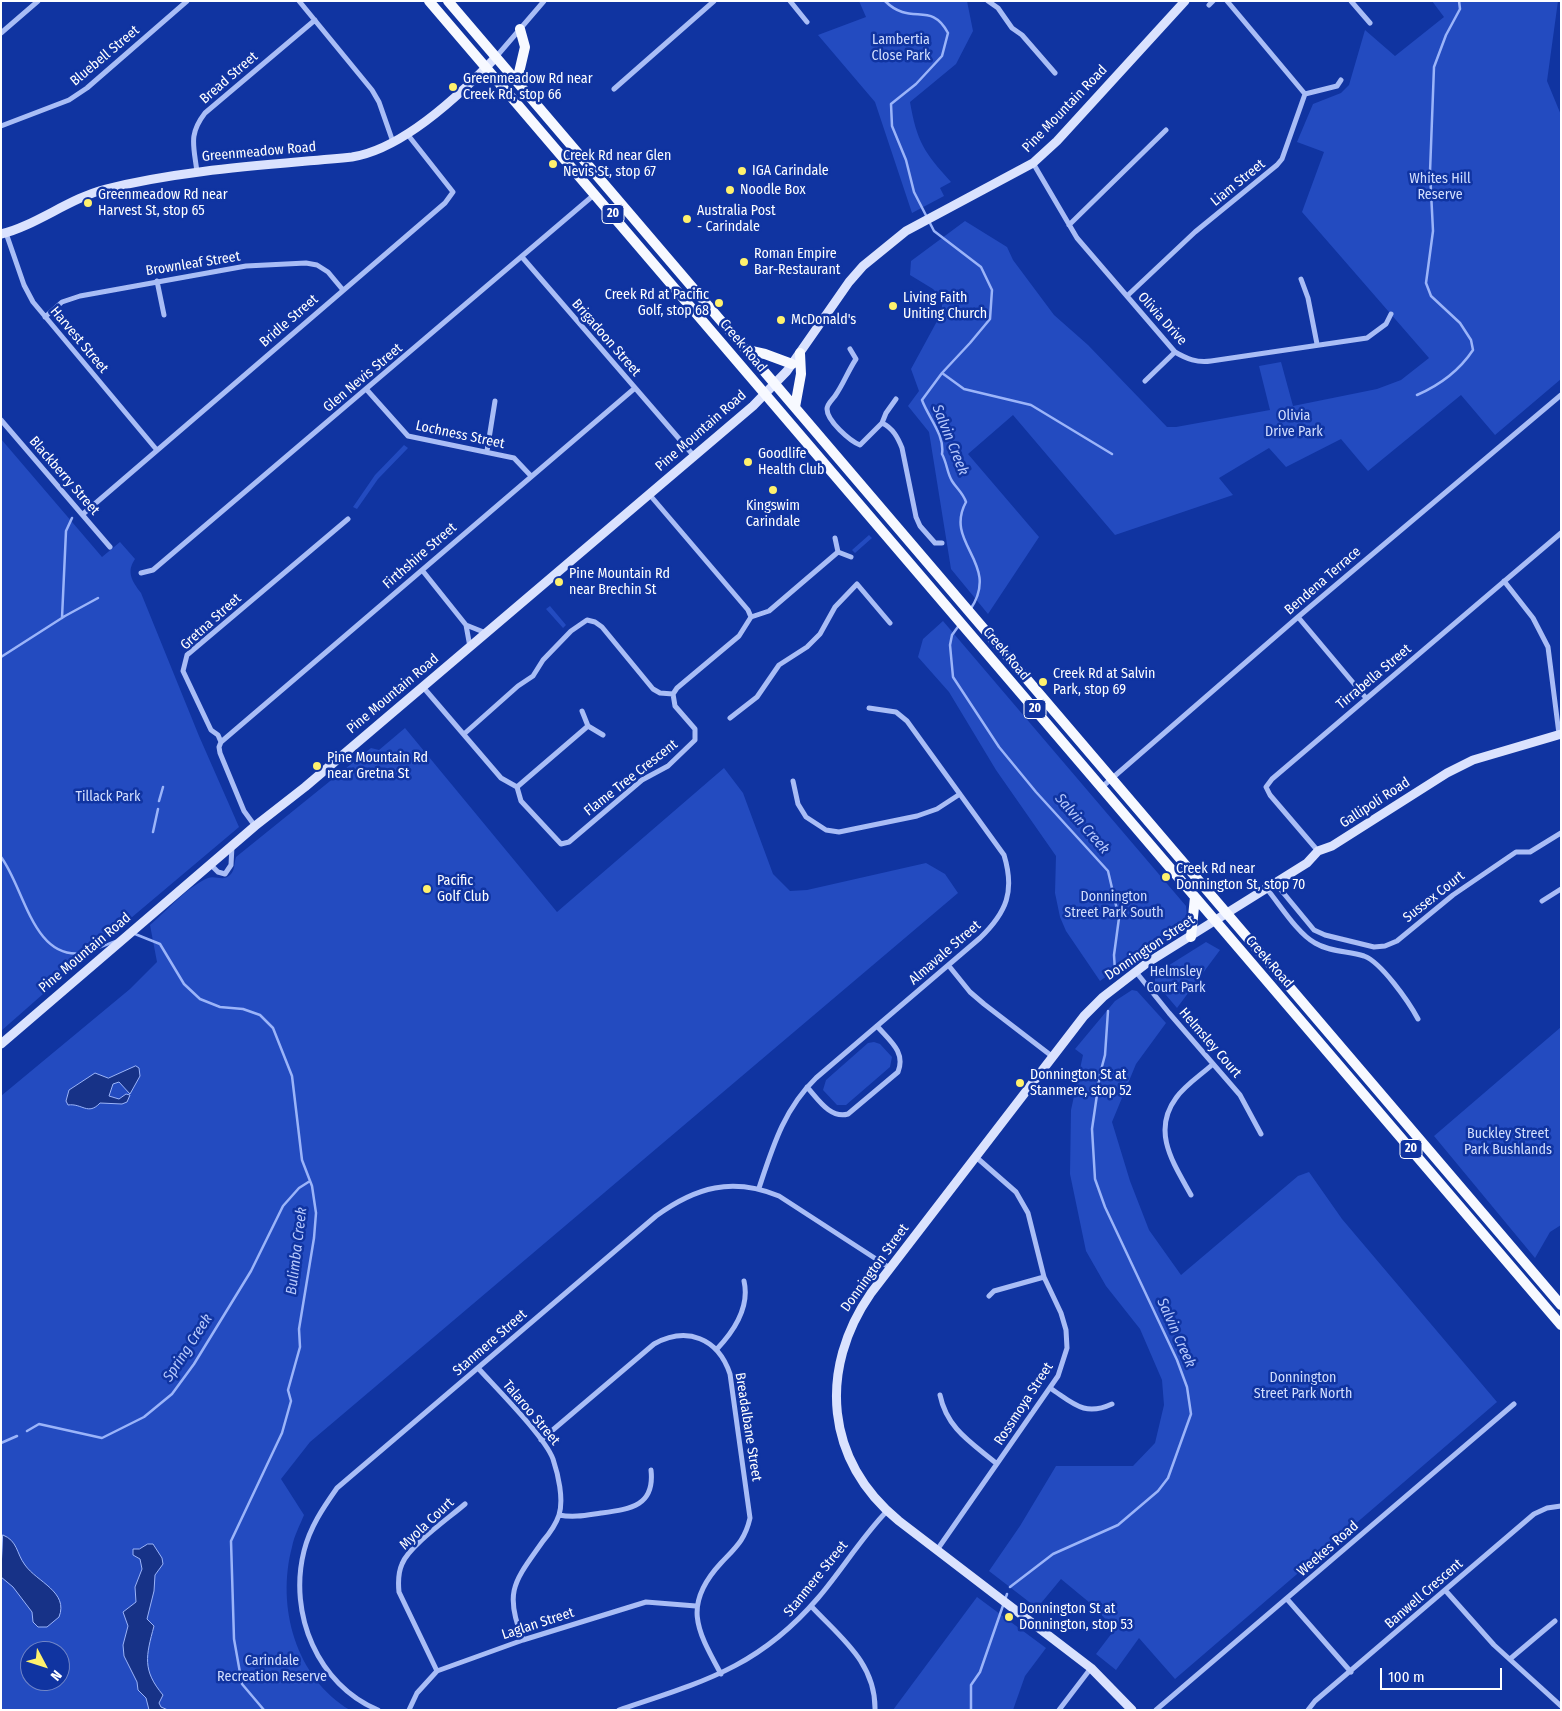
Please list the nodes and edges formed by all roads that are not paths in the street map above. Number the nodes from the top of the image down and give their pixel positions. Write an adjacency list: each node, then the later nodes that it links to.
1 (38, 1): 17 (street)
2 (187, 1): 25 (street, Bluebell Street)
3 (299, 1): 13 (street)
4 (429, 1): 19 (main road, Creek Road / 20)
5 (448, 1): 18 (main road, Creek Road / 20)
6 (544, 1): 16 (street)
7 (714, 1): 23 (street)
8 (790, 1): 14 (street)
9 (988, 1): 20 (street)
10 (1184, 1): 29 (street, Pine Mountain Road)
11 (1227, 1): 24 (street)
12 (1351, 1): 15 (street)
13 (315, 20): 28 (street); 30 (street, Bread Street)
14 (807, 22)
15 (1370, 23)
16 (520, 29): 18 (street); 22 (main road)
17 (1, 33)
18 (496, 57): 19 (street, Greenmeadow Road); 22 (main road, Creek Road / 20)
19 (486, 68): 27 (street, Greenmeadow Road); 31 (main road, Creek Road / 20)
20 (1055, 73)
21 (1341, 80): 24 (street)
22 (517, 81): 44 (main road, Creek Road / 20)
23 (614, 88)
24 (1305, 94): 38 (street, Liam Street)
25 (1, 126)
26 (1166, 130): 32 (street)
27 (408, 135): 28 (street, Greenmeadow Road); 37 (street, Bridle Street)
28 (393, 144): 30 (street, Greenmeadow Road)
29 (1033, 163): 32 (street, Olivia Drive); 46 (street, Pine Mountain Road)
30 (197, 172): 33 (street, Greenmeadow Road)
31 (595, 194): 34 (street, Glen Nevis Street); 52 (main road, Creek Road / 20)
32 (1069, 225): 38 (street, Olivia Drive)
33 (4, 234): 41 (street, Harvest Street)
34 (522, 257): 50 (street, Brigadoon Street); 51 (street, Glen Nevis Street)
35 (1301, 279): 42 (street)
36 (157, 281): 37 (street, Brownleaf Street); 40 (street); 41 (street, Brownleaf Street)
37 (343, 290): 59 (street, Bridle Street)
38 (1127, 296): 45 (street, Olivia Drive)
39 (1391, 314): 42 (street, Olivia Drive)
40 (164, 315)
41 (44, 317): 59 (street, Harvest Street)
42 (1317, 344): 45 (street, Olivia Drive)
43 (850, 349): 58 (street)
44 (747, 350): 47 (main road); 49 (main road, Creek Road / 20)
45 (1175, 352): 48 (street)
46 (800, 353): 47 (street, Pine Mountain Road); 56 (main road)
47 (792, 364): 49 (street, Pine Mountain Road)
48 (1145, 381)
49 (776, 384): 52 (street, Pine Mountain Road); 56 (main road, Creek Road / 20)
50 (635, 388): 61 (street, Brigadoon Street); 62 (street, Firthshire Street)
51 (367, 390): 60 (street, Lochness Street); 73 (street, Glen Nevis Street)
52 (766, 394): 61 (street, Pine Mountain Road); 95 (main road, Creek Road / 20)
53 (1561, 395): 76 (street, Bendena Terrace)
54 (896, 400): 58 (street)
55 (495, 401): 60 (street)
56 (795, 407): 92 (main road, Creek Road / 20)
57 (1, 420): 64 (street, Blackberry Street)
58 (882, 424): 68 (street)
59 (156, 449): 64 (street, Bridle Street)
60 (487, 451): 62 (street, Lochness Street)
61 (694, 456): 63 (street, Pine Mountain Road)
62 (531, 476): 72 (street, Firthshire Street)
63 (649, 494): 75 (street); 79 (street, Pine Mountain Road)
64 (83, 514): 69 (street, Blackberry Street)
65 (348, 519): 91 (street, Gretna Street)
66 (1561, 533): 74 (street, Tirrabella Street)
67 (835, 538): 70 (street)
68 (942, 543)
69 (110, 547)
70 (838, 552): 71 (street); 75 (street)
71 (851, 557)
72 (422, 570): 78 (street); 91 (street, Firthshire Street)
73 (142, 573)
74 (1504, 581): 83 (street, Tirrabella Street); 89 (street)
75 (751, 617): 82 (street)
76 (1298, 617): 83 (street); 92 (street, Bendena Terrace)
77 (890, 624): 86 (street)
78 (466, 625): 79 (street); 80 (street)
79 (486, 633): 80 (street, Pine Mountain Road)
80 (470, 647): 81 (street, Pine Mountain Road)
81 (423, 687): 88 (street); 97 (street, Pine Mountain Road)
82 (673, 694): 88 (street); 94 (street, Flame Tree Crescent)
83 (1366, 698): 100 (street, Tirrabella Street)
84 (869, 708): 96 (street, Almavale Street)
85 (582, 710): 87 (street)
86 (730, 718)
87 (588, 726): 90 (street); 94 (street)
88 (464, 734): 94 (street)
89 (1560, 734): 100 (street, Gallipoli Road)
90 (603, 735)
91 (221, 742): 97 (street, Gretna Street)
92 (1112, 778): 95 (street, Bendena Terrace); 107 (main road, Creek Road / 20)
93 (793, 781): 96 (street)
94 (517, 787)
95 (1102, 788): 105 (main road, Creek Road / 20)
96 (960, 794): 112 (street, Almavale Street)
97 (255, 826): 99 (street, Pine Mountain Road)
98 (1561, 833): 109 (street, Sussex Court)
99 (232, 846): 101 (street, Pine Mountain Road); 101 (street)
100 (1318, 851): 102 (street, Gallipoli Road)
101 (210, 864): 116 (street, Pine Mountain Road)
102 (1276, 884): 104 (street, Gallipoli Road); 109 (street, Sussex Court)
103 (1561, 888): 106 (street)
104 (1267, 889): 107 (street, Gallipoli Road); 111 (street)
105 (1195, 897): 108 (main road, Creek Road / 20); 110 (main road)
106 (1542, 901)
107 (1228, 914): 108 (street, Gallipoli Road); 128 (main road, Creek Road / 20)
108 (1216, 922): 110 (street, Donnington Street); 129 (main road, Creek Road / 20)
109 (1314, 930): 111 (street)
110 (1191, 937): 113 (street, Donnington Street)
111 (1307, 938): 114 (street)
112 (949, 966): 115 (street, Almavale Street); 117 (street)
113 (1136, 972): 117 (street, Donnington Street); 118 (street, Helmsley Court)
114 (1418, 1019)
115 (878, 1026): 119 (street, Almavale Street); 119 (street)
116 (1, 1044)
117 (1054, 1057): 121 (street, Donnington Street)
118 (1213, 1064): 120 (street, Helmsley Court); 123 (street)
119 (807, 1087): 122 (street, Almavale Street)
120 (1262, 1134)
121 (976, 1158): 124 (street, Donnington Street); 125 (street, Rossmoya Street)
122 (760, 1188): 124 (street, Stanmere Street); 131 (street, Stanmere Street)
123 (1191, 1194)
124 (890, 1268): 141 (street, Donnington Street)
125 (1044, 1277): 127 (street); 132 (street, Rossmoya Street)
126 (744, 1281): 130 (street)
127 (989, 1296)
128 (1561, 1305)
129 (1561, 1325)
130 (717, 1349): 136 (street); 146 (street, Breadalbane Street)
131 (478, 1368): 136 (street, Talaroo Street); 156 (street, Stanmere Street)
132 (1050, 1388): 134 (street); 137 (street, Rossmoya Street)
133 (940, 1395): 137 (street)
134 (1112, 1404)
135 (1514, 1404): 145 (street, Weekes Road)
136 (541, 1440): 142 (street, Talaroo Street)
137 (998, 1464): 143 (street, Rossmoya Street)
138 (651, 1470): 142 (street)
139 (465, 1504): 152 (street, Myola Court)
140 (1561, 1506): 144 (street, Banwell Crescent)
141 (886, 1511): 143 (street, Donnington Street); 147 (street, Stanmere Street)
142 (559, 1515): 149 (street)
143 (937, 1550): 151 (street, Donnington Street)
144 (1446, 1590): 150 (street); 153 (street, Banwell Crescent)
145 (1287, 1599): 153 (street); 162 (street, Weekes Road)
146 (696, 1606): 149 (street, Laglan Street); 154 (street, Breadalbane Street)
147 (811, 1606): 154 (street, Stanmere Street); 159 (street)
148 (1555, 1621): 150 (street)
149 (523, 1640): 152 (street, Laglan Street)
150 (1510, 1660): 155 (street)
151 (1091, 1668): 160 (street); 161 (street, Donnington Street)
152 (438, 1671): 157 (street, Laglan Street)
153 (1351, 1672): 163 (street, Banwell Crescent)
154 (721, 1674): 158 (street, Stanmere Street)
155 (1561, 1706)
156 (378, 1710)
157 (409, 1710)
158 (619, 1710)
159 (875, 1710)
160 (1058, 1710)
161 (1132, 1710)
162 (1156, 1710)
163 (1308, 1710)

